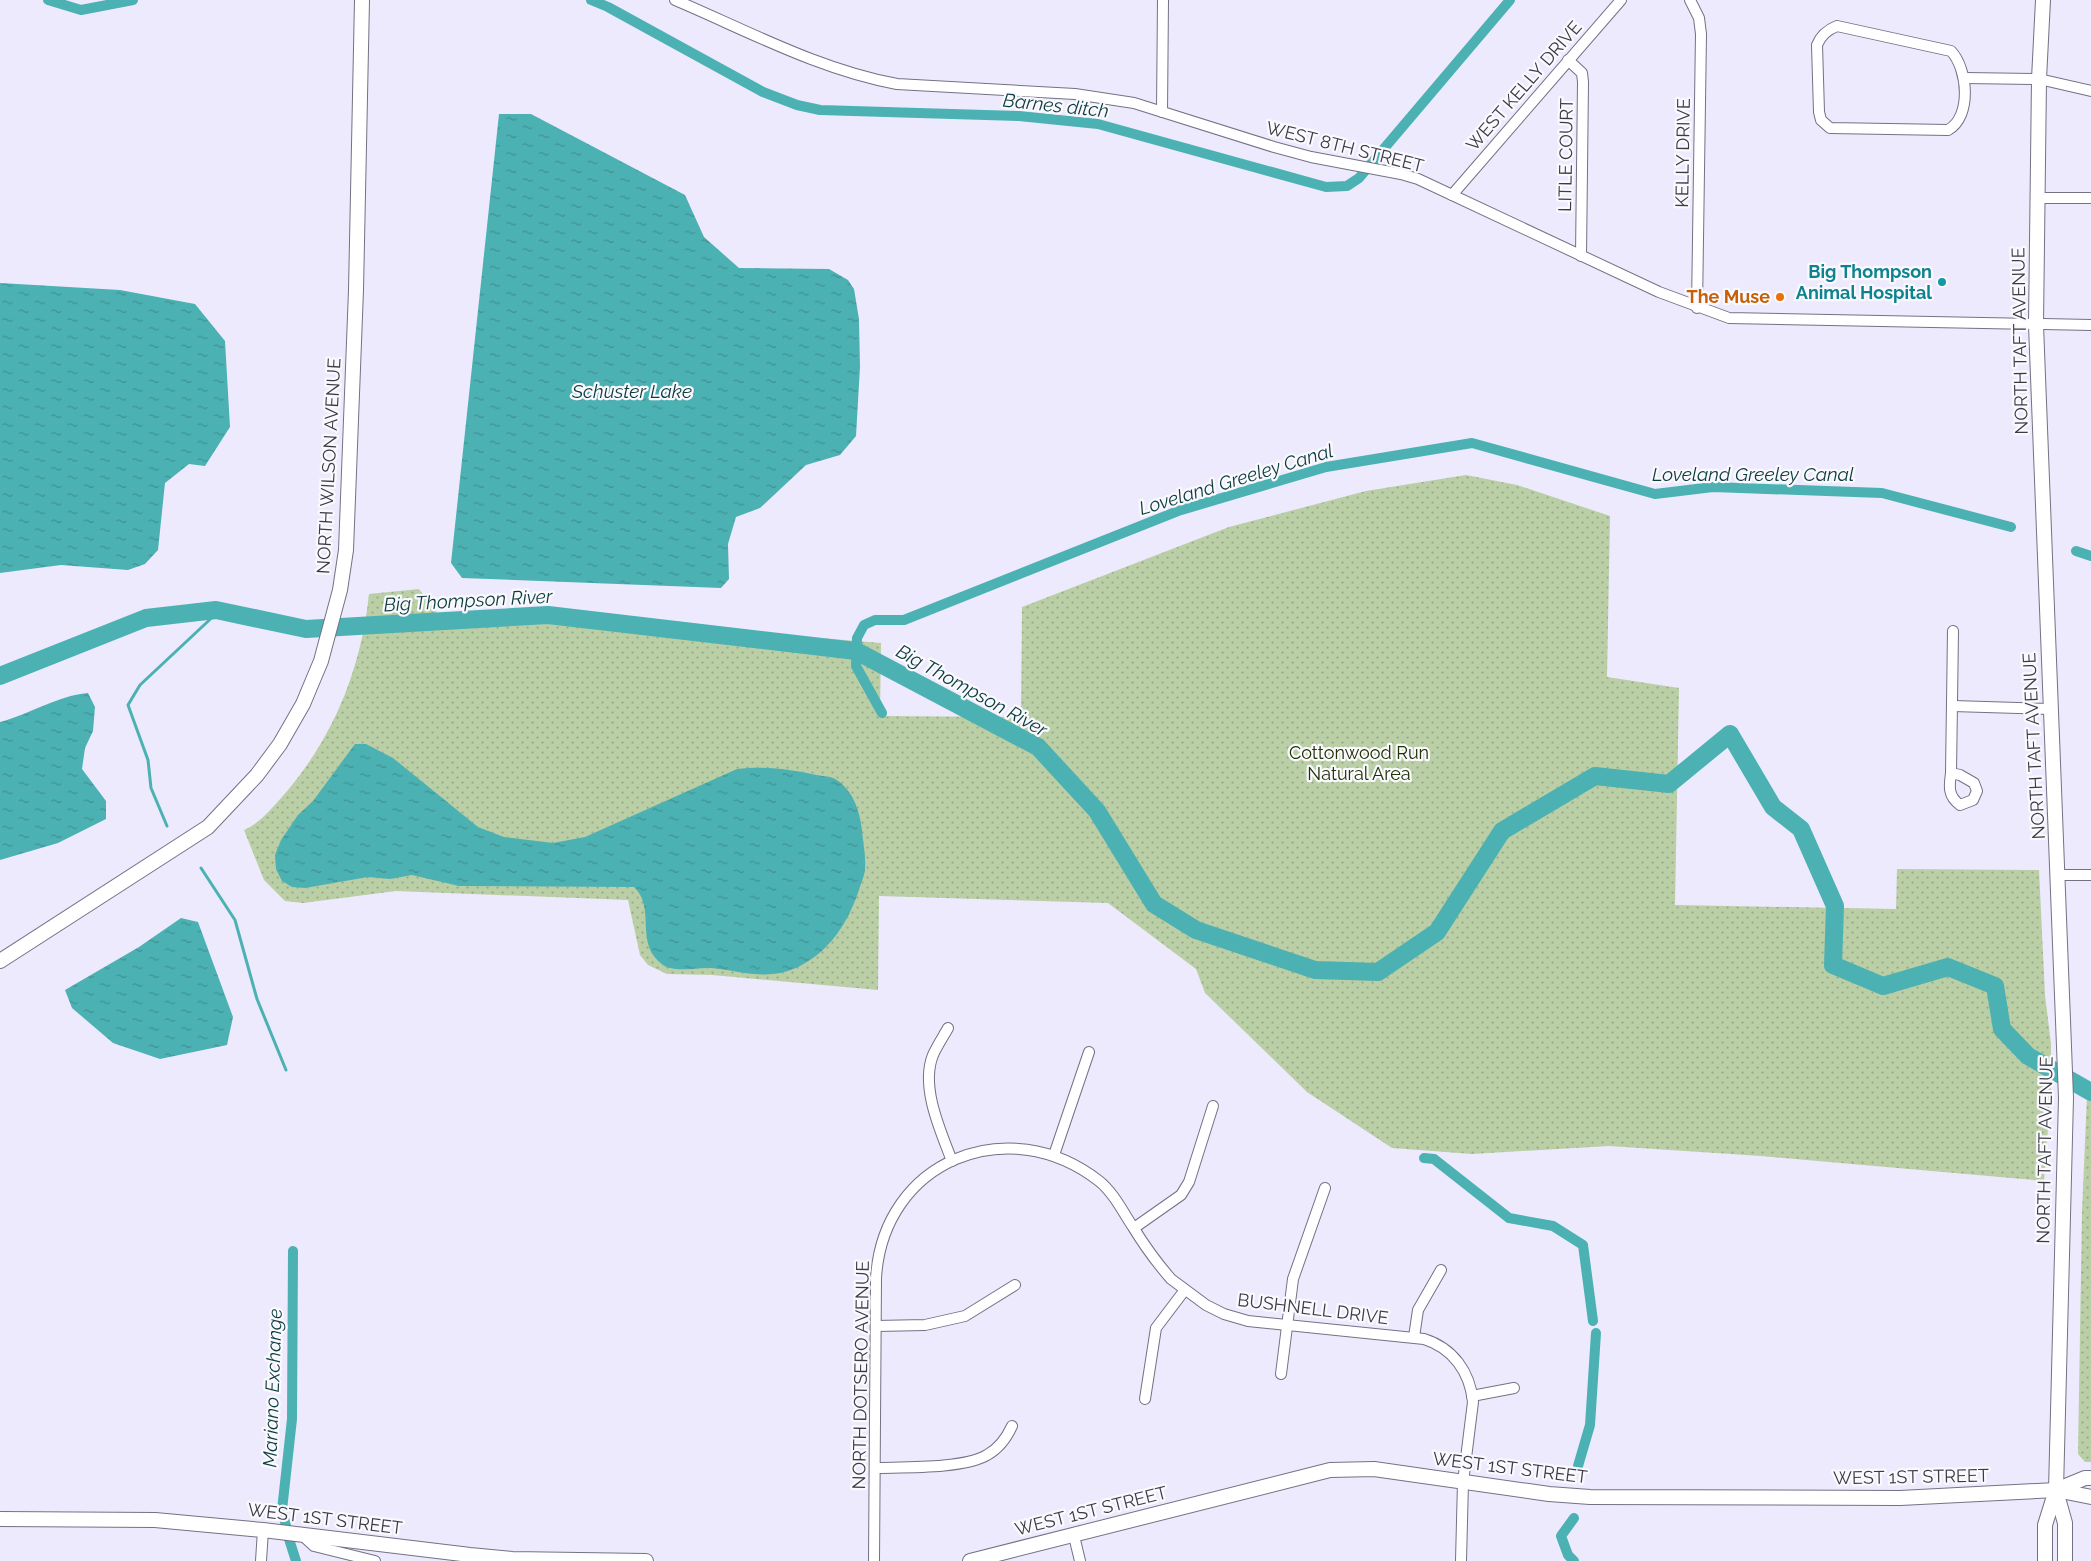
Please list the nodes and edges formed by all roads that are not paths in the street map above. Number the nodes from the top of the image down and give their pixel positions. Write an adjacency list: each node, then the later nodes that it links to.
1 (362, 0): 25 (main road, NORTH WILSON AVENUE)
2 (675, 0): 11 (street, WEST 8TH STREET)
3 (1163, 0): 11 (street)
4 (1621, 0): 7 (street, WEST KELLY DRIVE)
5 (1690, 0): 16 (street, KELLY DRIVE)
6 (2043, 0): 9 (main road, NORTH TAFT AVENUE)
7 (1568, 60): 12 (street, WEST KELLY DRIVE); 15 (street, LITLE COURT)
8 (1965, 78): 8 (street); 9 (street)
9 (2039, 79): 10 (street); 13 (main road, NORTH TAFT AVENUE)
10 (2091, 91)
11 (1162, 112): 12 (street, WEST 8TH STREET)
12 (1452, 195): 15 (street, WEST 8TH STREET)
13 (2037, 198): 14 (street); 17 (main road, NORTH TAFT AVENUE)
14 (2091, 198)
15 (1581, 256): 16 (street, WEST 8TH STREET)
16 (1696, 308): 17 (street, WEST 8TH STREET)
17 (2036, 325): 18 (street, WEST 8TH STREET); 21 (main road, NORTH TAFT AVENUE)
18 (2091, 325)
19 (1953, 632): 20 (street)
20 (1953, 706): 21 (street); 22 (street)
21 (2050, 708): 23 (main road, NORTH TAFT AVENUE)
22 (1951, 774)
23 (2059, 875): 24 (street); 47 (main road, NORTH TAFT AVENUE)
24 (2091, 875)
25 (0, 961)
26 (948, 1028): 30 (street)
27 (1089, 1052): 29 (street)
28 (1213, 1106): 32 (street)
29 (1054, 1155): 30 (street, BUSHNELL DRIVE); 32 (street, BUSHNELL DRIVE)
30 (952, 1161): 37 (street, NORTH DOTSERO AVENUE)
31 (1326, 1188): 36 (street)
32 (1134, 1228): 35 (street, BUSHNELL DRIVE)
33 (1441, 1270): 38 (street)
34 (1015, 1285): 37 (street)
35 (1184, 1291): 36 (street, BUSHNELL DRIVE); 42 (street)
36 (1288, 1325): 38 (street, BUSHNELL DRIVE); 39 (street)
37 (876, 1326): 44 (street, NORTH DOTSERO AVENUE)
38 (1414, 1337): 41 (street, BUSHNELL DRIVE)
39 (1281, 1374)
40 (1514, 1388): 41 (street)
41 (1472, 1396): 46 (street, BUSHNELL DRIVE)
42 (1145, 1399)
43 (1012, 1426): 44 (street)
44 (875, 1468): 57 (street, NORTH DOTSERO AVENUE)
45 (2091, 1478): 47 (main road, WEST 1ST STREET)
46 (1463, 1482): 47 (main road, WEST 1ST STREET); 52 (main road, WEST 1ST STREET); 60 (street, BUSHNELL DRIVE)
47 (2056, 1490): 48 (main road, WEST 1ST STREET); 61 (main road); 62 (main road)
48 (2091, 1497)
49 (0, 1519): 50 (main road, WEST 1ST STREET)
50 (263, 1530): 51 (main road, WEST 1ST STREET); 54 (street)
51 (301, 1534): 53 (main road, WEST 1ST STREET); 55 (street)
52 (1074, 1536): 58 (main road, WEST 1ST STREET); 59 (street)
53 (605, 1560): 56 (main road, WEST 1ST STREET)
54 (261, 1561)
55 (375, 1561)
56 (646, 1561)
57 (874, 1561)
58 (970, 1561)
59 (1080, 1561)
60 (1461, 1561)
61 (2045, 1561)
62 (2065, 1561)

